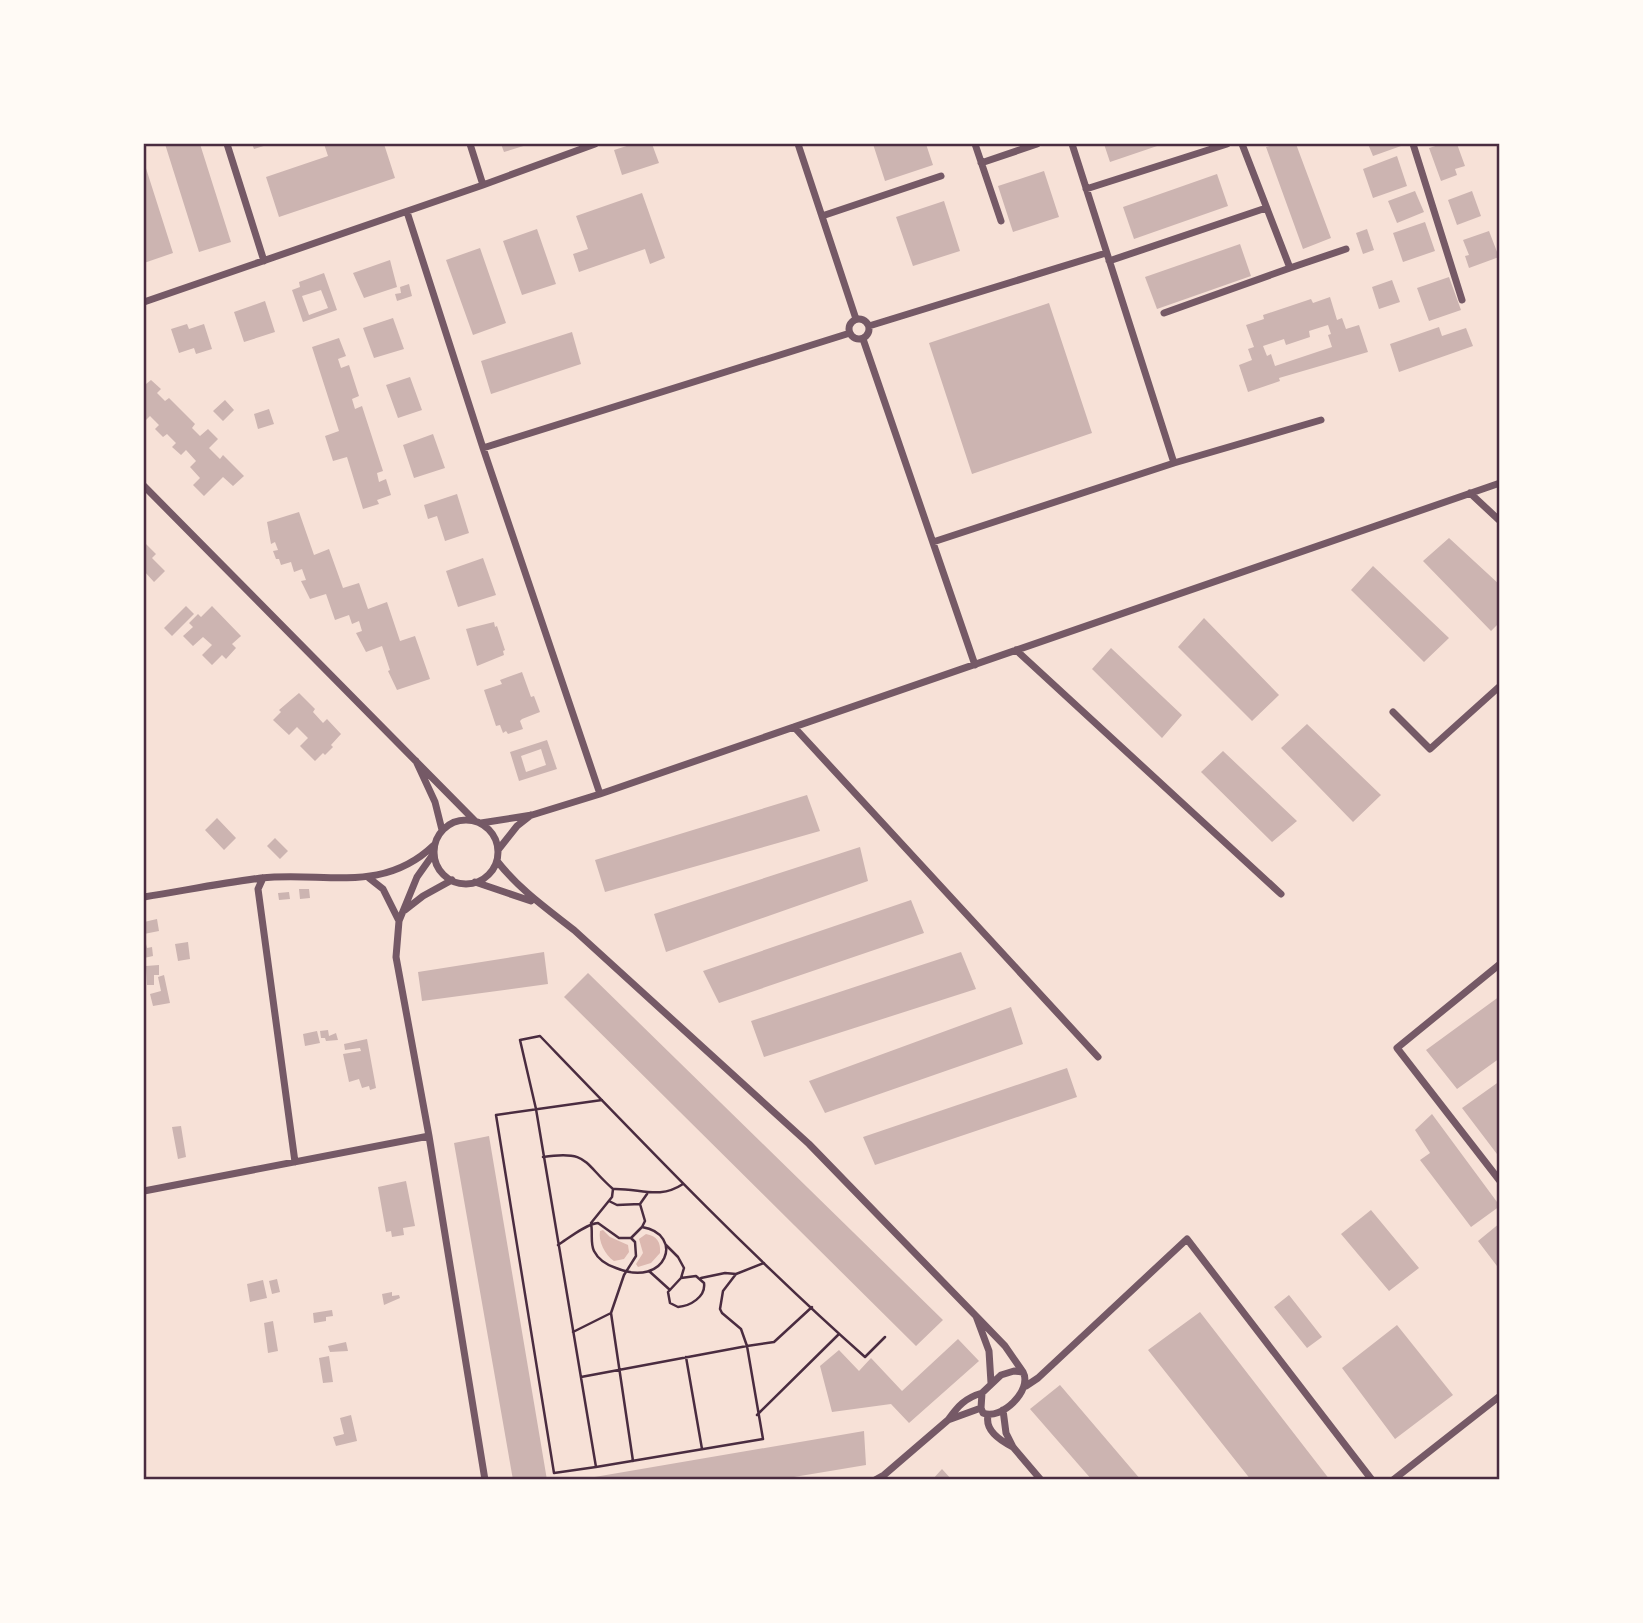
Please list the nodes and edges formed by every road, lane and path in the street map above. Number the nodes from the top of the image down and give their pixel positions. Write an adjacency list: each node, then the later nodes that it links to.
1 (227, 144): 21 (street)
2 (470, 144): 13 (street)
3 (595, 144): 13 (street)
4 (797, 144): 17 (street)
5 (975, 144): 11 (street)
6 (1037, 144): 11 (street)
7 (1072, 144): 14 (street)
8 (1227, 144): 14 (street)
9 (1242, 144): 15 (street)
10 (1413, 144): 23 (street)
11 (981, 163): 18 (street)
12 (941, 176): 17 (street)
13 (483, 185): 16 (street)
14 (1087, 189): 20 (street)
15 (1266, 208): 20 (street); 22 (street)
16 (407, 212): 21 (street); 31 (street)
17 (822, 216): 26 (street)
18 (1001, 220)
19 (1346, 249): 22 (street)
20 (1108, 257): 27 (street); 32 (street)
21 (264, 261): 24 (street)
22 (1290, 268): 25 (street)
23 (1462, 300)
24 (144, 302)
25 (1164, 313)
26 (856, 319): 27 (street); 28 (street)
27 (869, 326): 29 (street)
28 (850, 333): 29 (street); 31 (street)
29 (863, 338): 37 (street)
30 (1321, 420): 32 (street)
31 (483, 448): 44 (street)
32 (1174, 463): 37 (street)
33 (1500, 483): 35 (street)
34 (144, 485): 43 (street)
35 (1470, 493): 36 (street); 38 (street)
36 (1500, 521)
37 (933, 542): 39 (street)
38 (1016, 650): 39 (street); 55 (street)
39 (975, 665): 42 (street)
40 (1500, 686): 41 (street)
41 (1393, 712)
42 (794, 727): 44 (street); 61 (street)
43 (414, 757): 46 (street); 47 (street)
44 (600, 794): 45 (street)
45 (532, 815): 46 (street); 49 (street)
46 (478, 822): 47 (street); 49 (street)
47 (442, 830): 48 (street)
48 (434, 849): 52 (street); 53 (street); 58 (street)
49 (498, 850): 50 (street)
50 (497, 861): 54 (street); 57 (street)
51 (263, 878): 52 (street); 56 (street); 66 (street)
52 (369, 878): 59 (street)
53 (452, 880): 54 (street); 58 (street)
54 (475, 882): 57 (street)
55 (1281, 894)
56 (144, 897)
57 (538, 904): 88 (street)
58 (404, 911): 59 (street)
59 (399, 921): 64 (street)
60 (1500, 964): 67 (street)
61 (1098, 1057)
62 (602, 1100): 63 (path); 63 (path); 68 (path)
63 (536, 1109): 65 (path); 109 (path)
64 (429, 1136): 66 (street); 110 (street)
65 (543, 1157): 69 (path); 77 (path)
66 (295, 1162): 70 (street)
67 (1500, 1181)
68 (684, 1183): 71 (path); 79 (path)
69 (613, 1189): 71 (path); 72 (path)
70 (144, 1191)
71 (647, 1194): 73 (path)
72 (608, 1201): 73 (path); 74 (path)
73 (640, 1204): 75 (path)
74 (591, 1223): 76 (path); 77 (path); 81 (path)
75 (642, 1227): 76 (path); 78 (path)
76 (631, 1238): 81 (path)
77 (558, 1245): 89 (path)
78 (666, 1245): 80 (path); 83 (path)
79 (764, 1263): 82 (path); 86 (path)
80 (649, 1271): 81 (path); 85 (path)
81 (625, 1272): 87 (path)
82 (736, 1274): 84 (path); 92 (path)
83 (681, 1278): 84 (path); 85 (path)
84 (701, 1278): 85 (path)
85 (670, 1290)
86 (812, 1307): 90 (path); 92 (path)
87 (611, 1313): 89 (path); 94 (path)
88 (976, 1316): 95 (street); 97 (street)
89 (573, 1332): 96 (path)
90 (839, 1334): 91 (path); 103 (path)
91 (885, 1337)
92 (747, 1346): 93 (path); 103 (path)
93 (686, 1357): 94 (path); 107 (path)
94 (620, 1370): 96 (path); 108 (path)
95 (1023, 1372): 97 (street); 98 (street)
96 (581, 1377): 109 (path)
97 (991, 1383): 99 (street)
98 (1026, 1386): 102 (street); 113 (street)
99 (982, 1393): 101 (street); 105 (street)
100 (1500, 1395): 114 (street)
101 (981, 1408): 104 (street); 105 (street)
102 (1003, 1410): 104 (street); 106 (street)
103 (757, 1415): 107 (path)
104 (988, 1416): 106 (street)
105 (948, 1420): 111 (street)
106 (1013, 1447): 112 (street)
107 (702, 1449): 108 (path)
108 (633, 1461): 109 (path)
109 (596, 1467)
110 (485, 1479)
111 (875, 1479)
112 (1041, 1479)
113 (1373, 1479)
114 (1393, 1479)

